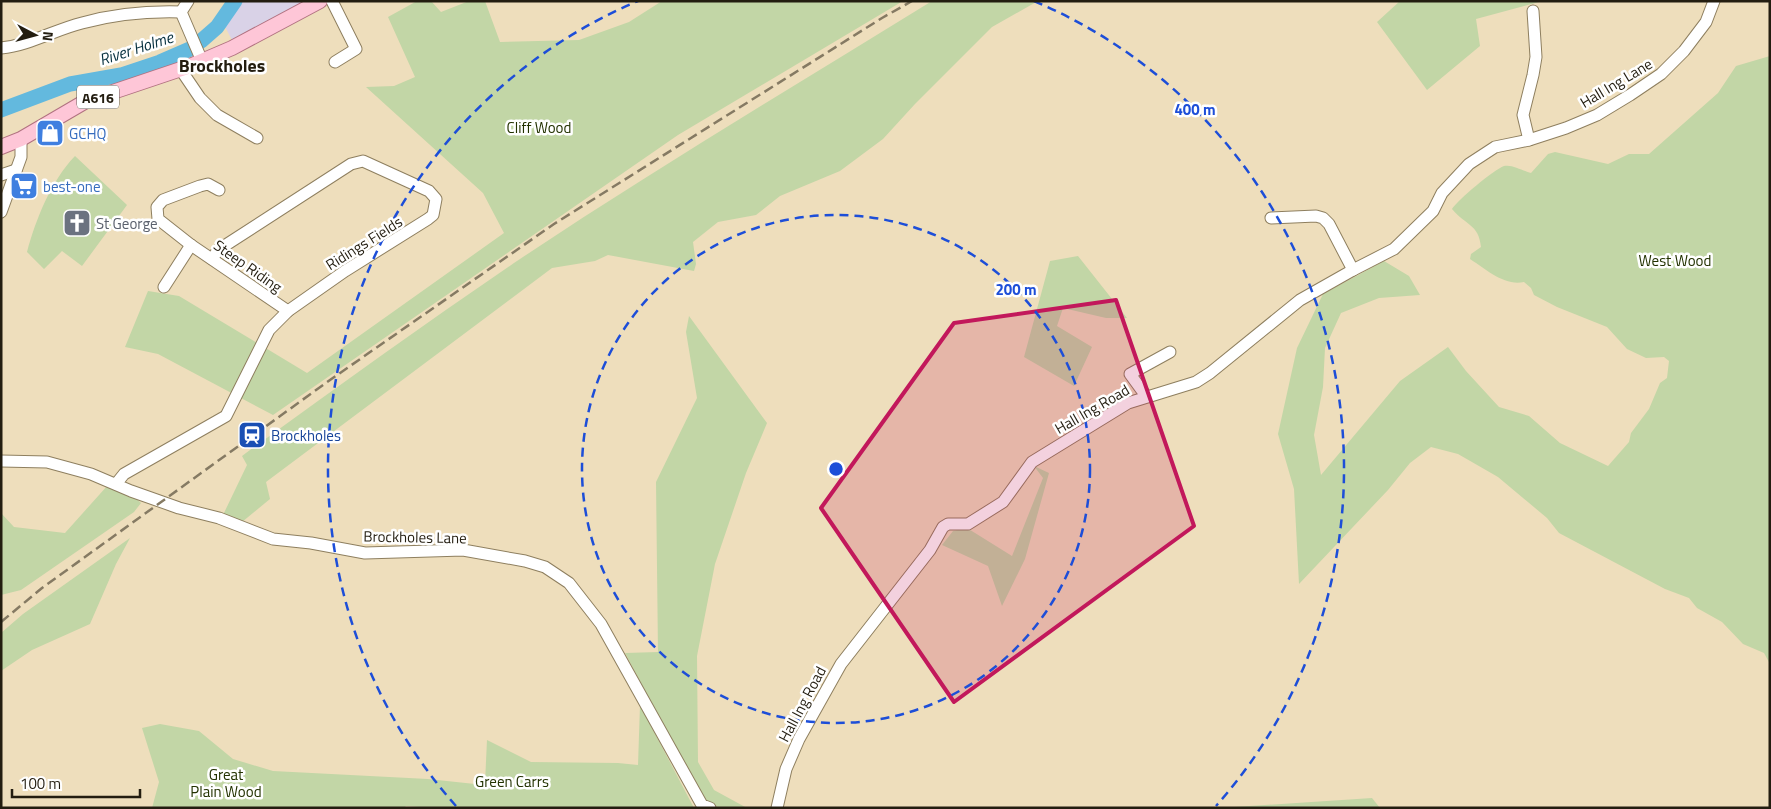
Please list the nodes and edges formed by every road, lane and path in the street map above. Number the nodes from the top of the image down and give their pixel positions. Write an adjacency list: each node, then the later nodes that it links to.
1 (188, 1): 6 (street)
2 (320, 1): 8 (main road, A616)
3 (332, 1): 9 (street)
4 (1714, 1): 13 (street, Hall Ing Lane)
5 (1533, 11): 13 (street)
6 (181, 12): 7 (street); 8 (street)
7 (1, 48)
8 (200, 57): 10 (main road, A616)
9 (335, 62)
10 (181, 70): 11 (street); 12 (main road, A616)
11 (257, 138)
12 (21, 139): 14 (main road, A616); 15 (street)
13 (1529, 140): 22 (street, Hall Ing Road)
14 (1, 147)
15 (16, 170): 16 (street); 18 (street)
16 (1, 175)
17 (220, 190): 20 (street, Steep Riding)
18 (1, 212)
19 (1271, 218): 22 (street)
20 (190, 245): 21 (street, Steep Riding); 23 (street, Steep Riding)
21 (212, 259): 24 (street, Steep Riding); 24 (street, Ridings Fields)
22 (1353, 270): 26 (street, Hall Ing Road)
23 (164, 287)
24 (288, 311): 28 (street, Ridings Fields)
25 (1170, 352): 26 (street)
26 (1146, 396): 30 (street, Hall Ing Road)
27 (1, 461): 28 (street, Brockholes Lane)
28 (116, 484): 29 (street, Brockholes Lane)
29 (710, 808)
30 (777, 808)

